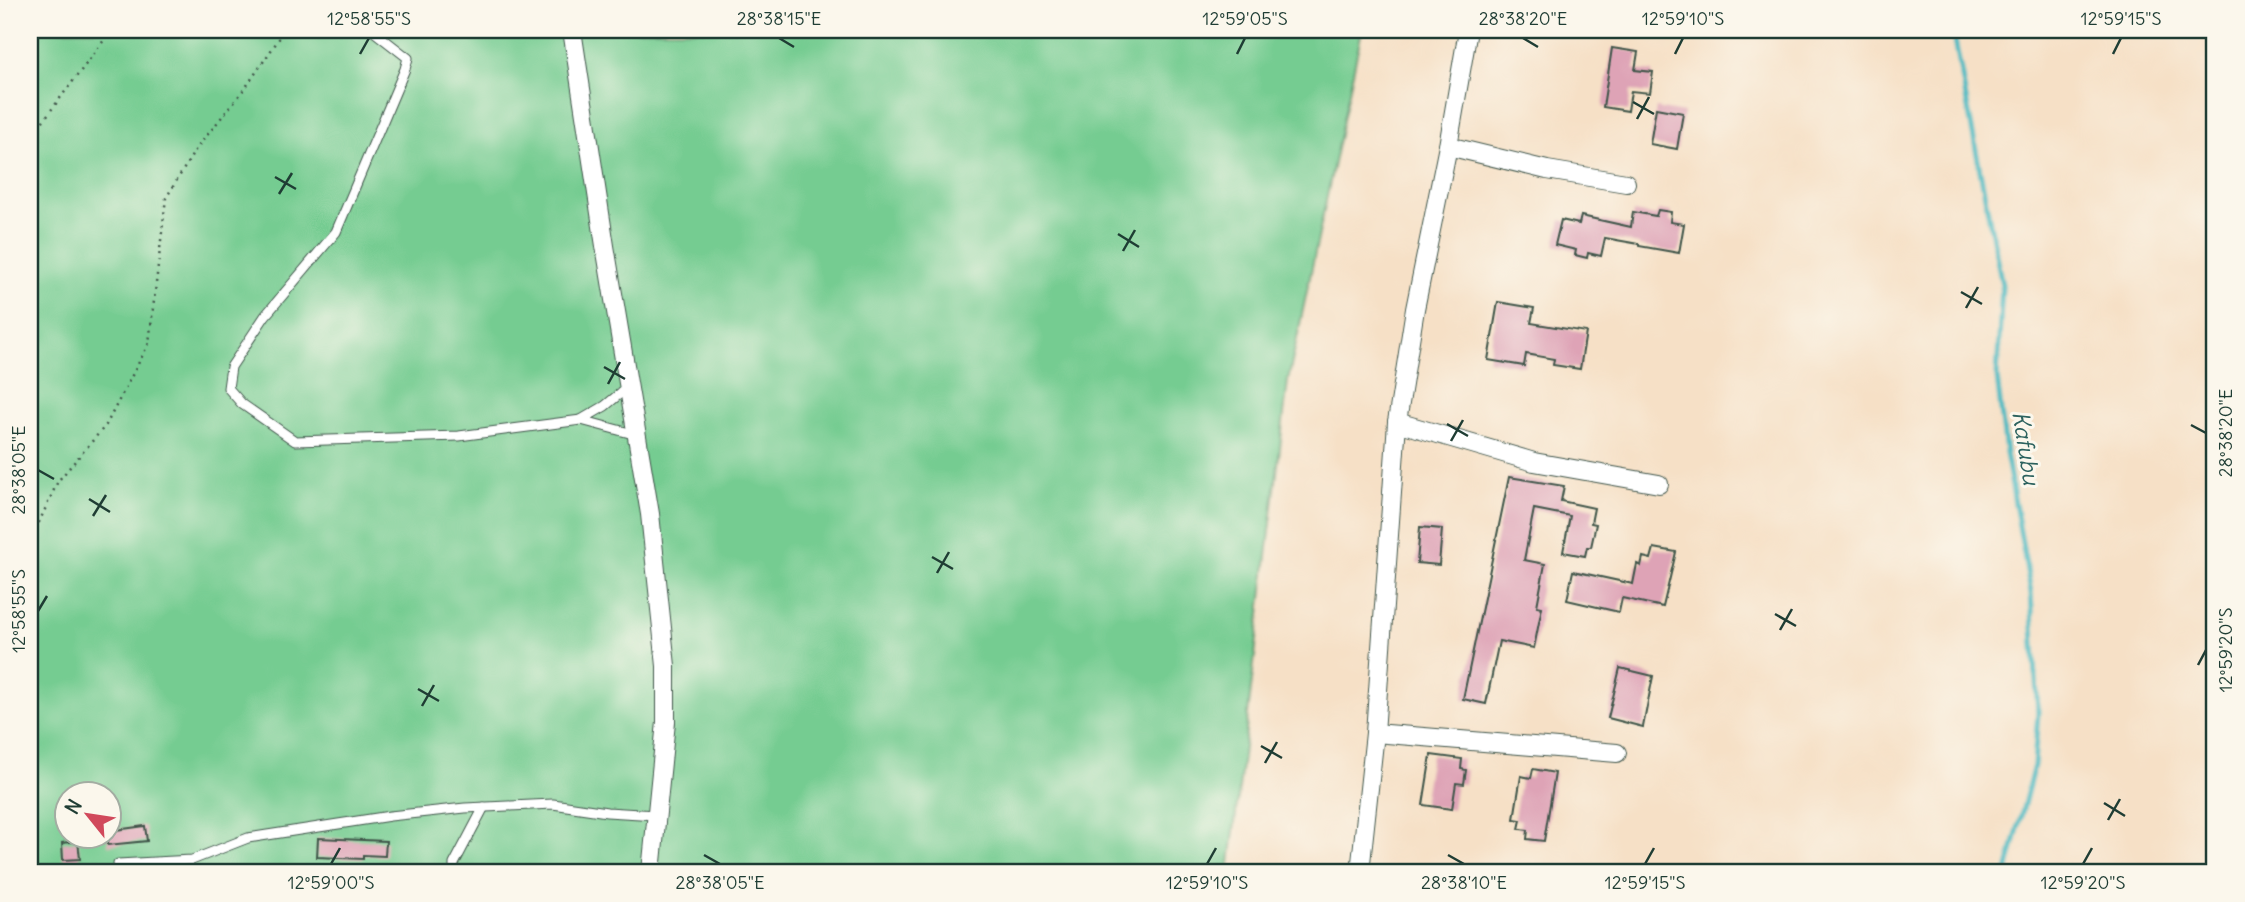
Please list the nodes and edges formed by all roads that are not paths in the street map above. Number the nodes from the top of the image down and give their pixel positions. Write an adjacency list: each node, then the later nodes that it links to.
1 (372, 30): 7 (lane)
2 (572, 30): 6 (street)
3 (1468, 30): 4 (street)
4 (1448, 146): 5 (street); 8 (street)
5 (1626, 183)
6 (629, 386): 7 (lane); 9 (street)
7 (582, 420): 9 (lane)
8 (1397, 422): 10 (street); 11 (street)
9 (637, 435): 14 (street)
10 (1659, 484)
11 (1375, 733): 12 (street); 18 (street)
12 (1618, 753)
13 (484, 807): 14 (lane); 15 (lane); 16 (lane)
14 (656, 815): 17 (street)
15 (118, 864)
16 (454, 872)
17 (651, 872)
18 (1360, 872)

